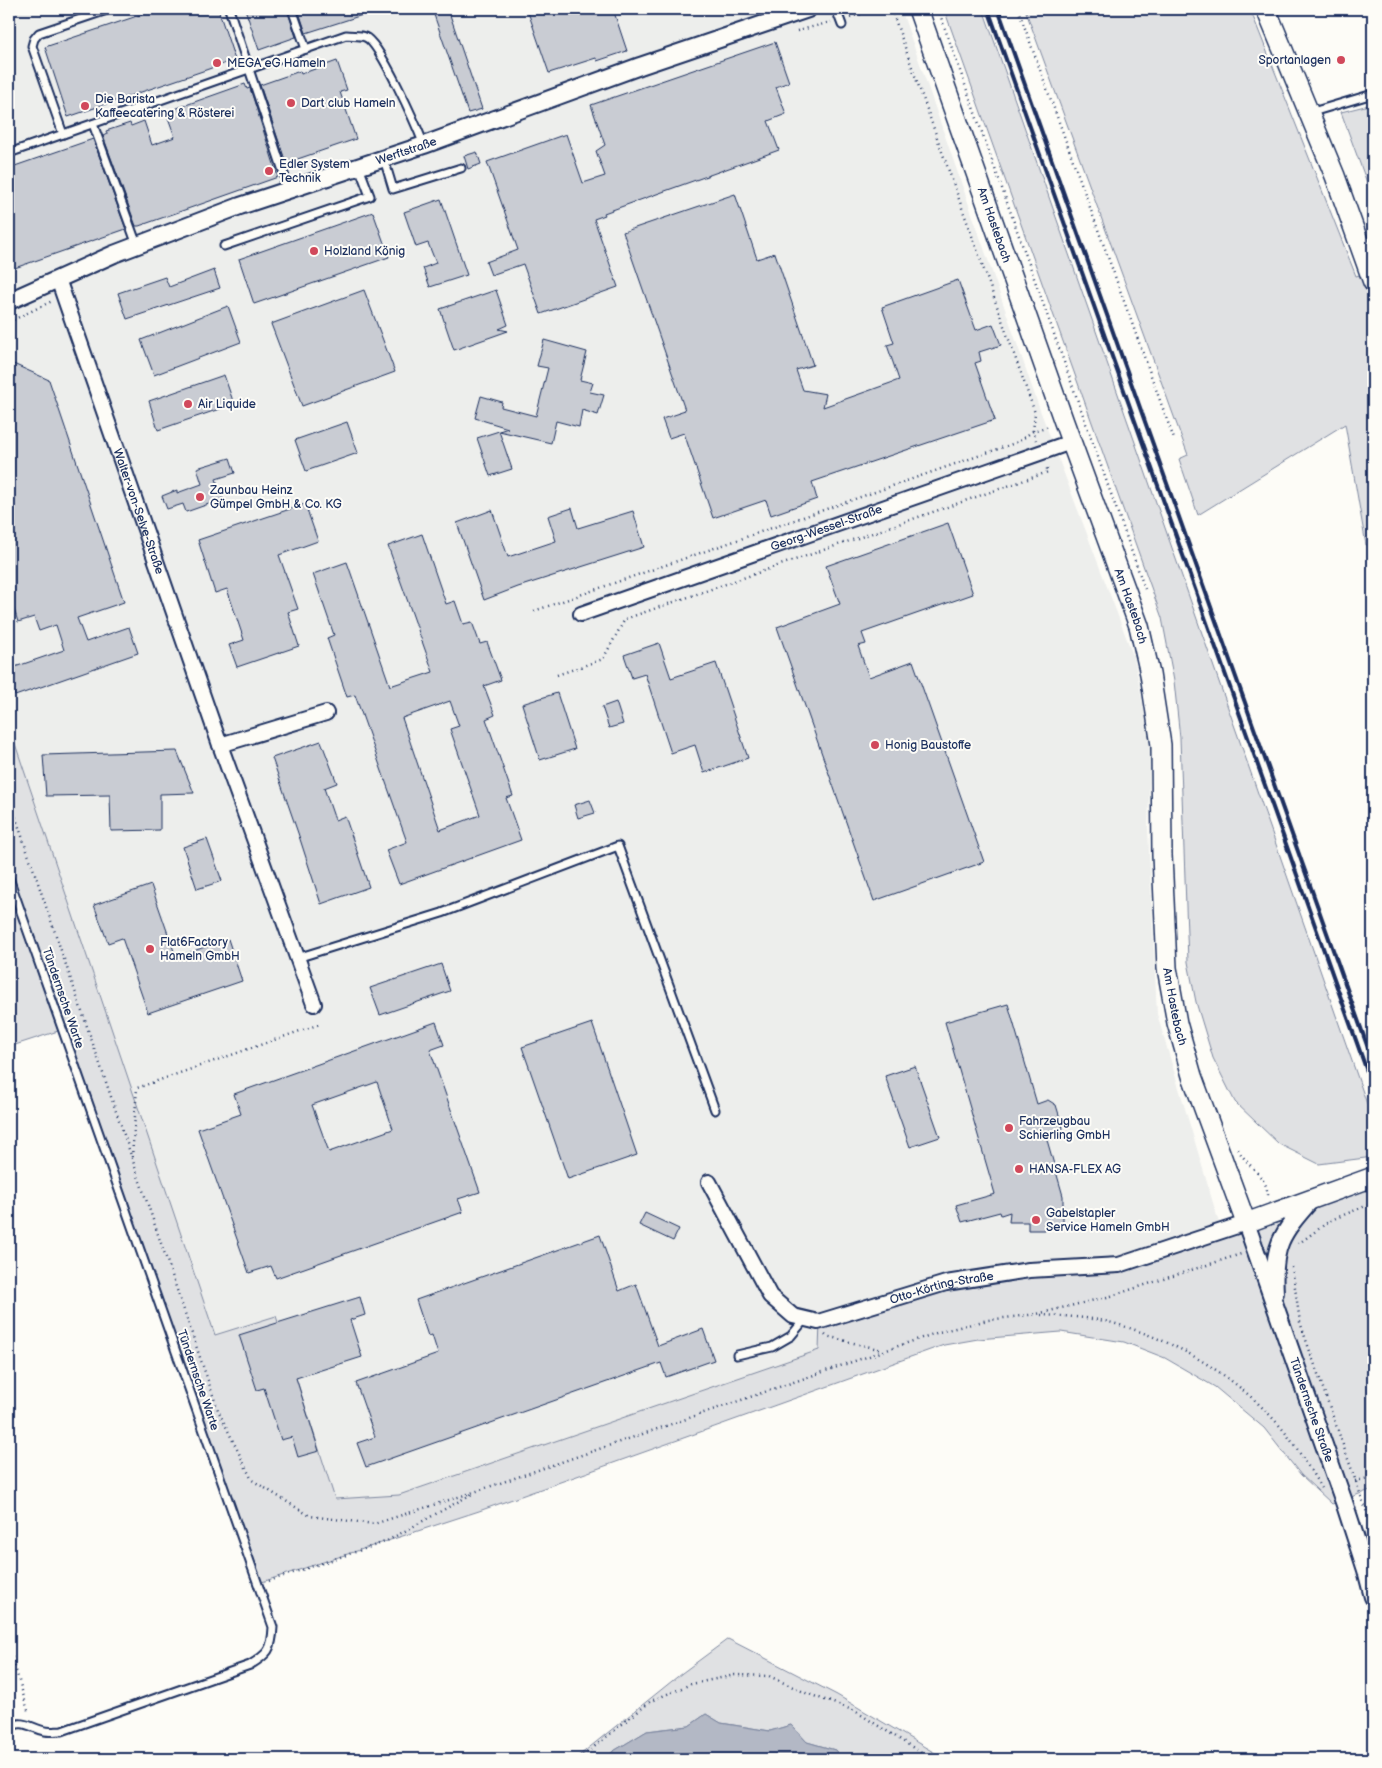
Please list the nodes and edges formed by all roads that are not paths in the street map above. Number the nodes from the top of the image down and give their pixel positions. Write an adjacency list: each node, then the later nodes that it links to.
1 (110, 9): 14 (lane)
2 (229, 9): 10 (lane)
3 (292, 9): 9 (lane)
4 (808, 9): 15 (street, Werftstraße)
5 (836, 9): 8 (lane)
6 (918, 9): 26 (main road, Am Hastebach)
7 (1266, 9): 12 (main road)
8 (842, 25)
9 (306, 49): 10 (lane); 15 (lane)
10 (249, 69): 13 (lane); 20 (lane)
11 (1373, 94): 12 (lane)
12 (1309, 113): 24 (main road)
13 (93, 124): 14 (lane); 21 (lane)
14 (63, 134): 16 (lane)
15 (424, 145): 17 (street, Werftstraße)
16 (9, 153)
17 (384, 158): 18 (street, Werftstraße); 19 (lane)
18 (359, 166): 20 (street, Werftstraße); 22 (lane)
19 (461, 168)
20 (289, 190): 21 (street, Werftstraße)
21 (137, 245): 23 (street, Werftstraße)
22 (224, 246)
23 (58, 279): 25 (street, Werftstraße); 29 (street, Walter-von-Selve-Straße)
24 (1373, 282)
25 (9, 301)
26 (1071, 442): 27 (street, Georg-Wessel-Straße); 37 (main road, Am Hastebach)
27 (580, 614)
28 (326, 713): 29 (street)
29 (220, 745): 31 (street, Walter-von-Selve-Straße)
30 (9, 878): 42 (lane, Tündernsche Warte)
31 (297, 958): 32 (street, Walter-von-Selve-Straße); 33 (lane)
32 (314, 1004)
33 (715, 1110)
34 (1373, 1177): 36 (main road)
35 (709, 1182): 39 (street, Otto-Körting-Straße)
36 (1311, 1200): 37 (main road); 38 (street)
37 (1246, 1223): 38 (street, Tündernsche Straße); 39 (street, Otto-Körting-Straße)
38 (1277, 1312): 41 (street, Tündernsche Straße)
39 (806, 1319): 40 (lane)
40 (737, 1355)
41 (1373, 1596)
42 (9, 1727)

